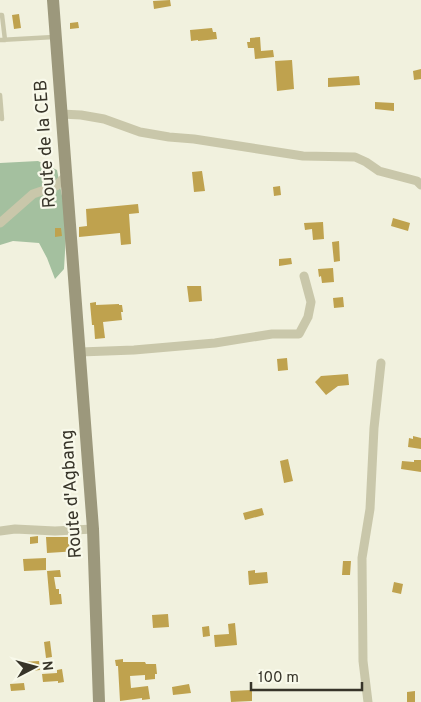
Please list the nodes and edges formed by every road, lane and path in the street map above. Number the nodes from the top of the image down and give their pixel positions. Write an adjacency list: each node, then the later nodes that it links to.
1 (53, 0): 3 (main road, Route de la CEB)
2 (0, 15): 4 (lane)
3 (56, 36): 4 (lane); 6 (main road, Route de la CEB)
4 (2, 40)
5 (0, 95): 7 (lane)
6 (61, 114): 8 (main road, Route de la CEB); 9 (street)
7 (2, 119)
8 (66, 176): 10 (street); 12 (main road, Route de la CEB)
9 (421, 185)
10 (0, 223)
11 (304, 276): 13 (street)
12 (74, 285): 13 (main road, Route d'Agbang)
13 (80, 352): 15 (main road, Route d'Agbang)
14 (381, 363): 18 (street)
15 (93, 530): 16 (street); 17 (main road, Route d'Agbang)
16 (0, 531)
17 (99, 702)
18 (368, 702)

